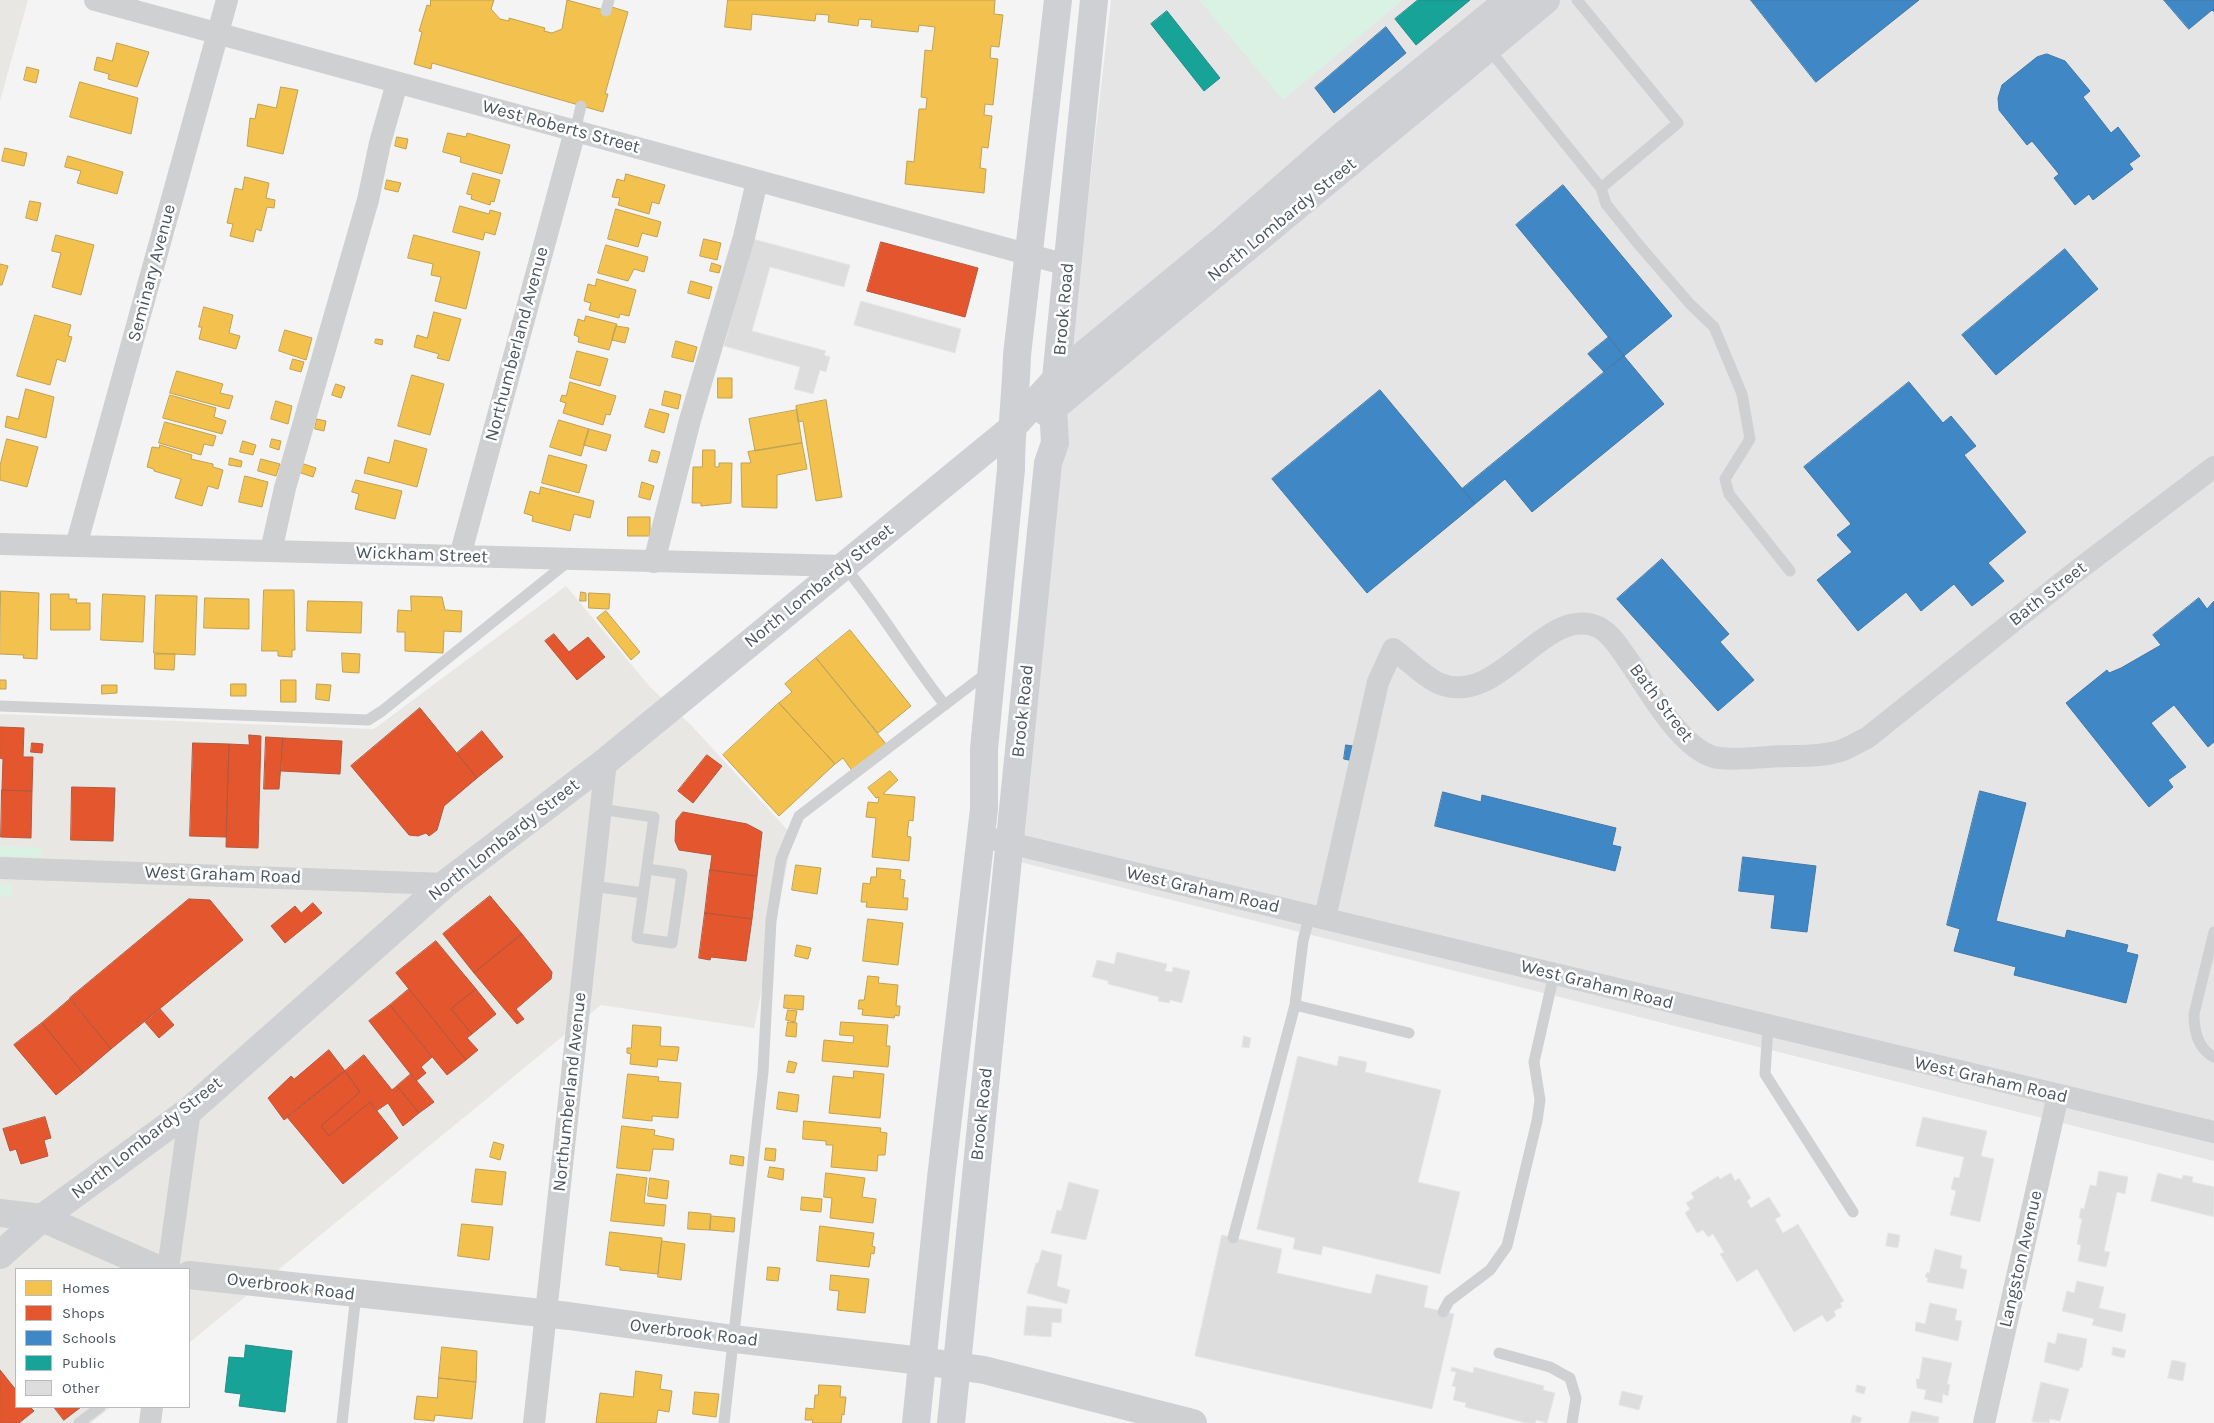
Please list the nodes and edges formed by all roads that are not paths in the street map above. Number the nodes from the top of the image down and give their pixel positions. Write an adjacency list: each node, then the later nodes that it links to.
1 (95, 0): 8 (street, West Roberts Street)
2 (227, 0): 8 (street, Seminary Avenue)
3 (1058, 0): 15 (main road, Brook Road)
4 (1094, 0): 16 (main road, Brook Road)
5 (1509, 0): 17 (main road, North Lombardy Street)
6 (1546, 0): 9 (main road, North Lombardy Street)
7 (1577, 0): 14 (lane)
8 (217, 34): 10 (street, West Roberts Street); 22 (street, Seminary Avenue)
9 (1488, 48): 14 (lane); 18 (main road, North Lombardy Street)
10 (398, 83): 12 (street, West Roberts Street); 23 (street)
11 (582, 106): 12 (lane)
12 (574, 131): 13 (street, West Roberts Street); 24 (street, Northumberland Avenue)
13 (757, 181): 15 (street, West Roberts Street); 26 (street)
14 (1601, 188): 28 (lane)
15 (1027, 254): 16 (street, West Roberts Street); 19 (main road, Brook Road)
16 (1067, 265): 17 (main road, Brook Road)
17 (1056, 379): 18 (main road, Brook Road); 19 (main road, North Lombardy Street)
18 (1053, 408): 19 (main road, North Lombardy Street); 35 (main road, Brook Road)
19 (1011, 429): 27 (main road, North Lombardy Street); 29 (main road, Brook Road)
20 (2214, 467): 41 (street, Bath Street)
21 (0, 544): 22 (street, Wickham Street)
22 (76, 546): 23 (street, Wickham Street)
23 (271, 551): 24 (street, Wickham Street)
24 (460, 556): 25 (street, Wickham Street)
25 (571, 560): 26 (street, Wickham Street); 31 (lane)
26 (654, 562): 27 (street, Wickham Street)
27 (844, 566): 30 (lane); 32 (main road, North Lombardy Street)
28 (1790, 571)
29 (991, 670): 30 (lane); 34 (main road, Brook Road)
30 (945, 705): 62 (lane)
31 (0, 706)
32 (606, 761): 33 (street, Northumberland Avenue); 38 (main road, North Lombardy Street)
33 (600, 809): 37 (lane); 39 (street, Northumberland Avenue)
34 (980, 836): 35 (street, West Graham Road); 64 (main road, Brook Road)
35 (1010, 844): 41 (street, West Graham Road); 65 (main road, Brook Road)
36 (0, 868): 38 (street, West Graham Road)
37 (647, 869): 40 (lane); 40 (lane)
38 (445, 884): 49 (main road, North Lombardy Street)
39 (592, 886): 40 (lane); 61 (street, Northumberland Avenue)
40 (644, 893)
41 (1317, 916): 43 (street, West Graham Road); 44 (lane)
42 (2214, 932): 47 (lane)
43 (1554, 974): 45 (street, West Graham Road); 60 (lane)
44 (1295, 1006): 46 (lane); 54 (lane)
45 (1768, 1026): 48 (street, West Graham Road); 51 (lane)
46 (1409, 1032)
47 (2214, 1057)
48 (2058, 1095): 50 (street, West Graham Road); 78 (street, Langston Avenue)
49 (190, 1110): 53 (main road, North Lombardy Street); 57 (street)
50 (2214, 1132)
51 (1853, 1212)
52 (0, 1213): 53 (street)
53 (42, 1218): 55 (main road, North Lombardy Street); 56 (street)
54 (1233, 1238)
55 (0, 1255)
56 (156, 1268)
57 (168, 1268)
58 (190, 1275): 59 (street, Overbrook Road)
59 (356, 1294): 61 (street, Overbrook Road); 71 (lane)
60 (1443, 1312)
61 (546, 1314): 62 (street, Overbrook Road); 72 (street, Northumberland Avenue)
62 (734, 1339): 64 (street, Overbrook Road); 73 (lane)
63 (1499, 1354): 77 (lane)
64 (922, 1361): 65 (street, Overbrook Road); 74 (main road, Brook Road)
65 (957, 1366): 68 (street, Overbrook Road); 75 (main road, Brook Road)
66 (99, 1408): 69 (lane)
67 (152, 1408): 70 (street)
68 (1155, 1418): 76 (street, Overbrook Road)
69 (79, 1423)
70 (150, 1423)
71 (342, 1423)
72 (534, 1423)
73 (724, 1423)
74 (916, 1423)
75 (951, 1423)
76 (1193, 1423)
77 (1572, 1423)
78 (1984, 1423)

